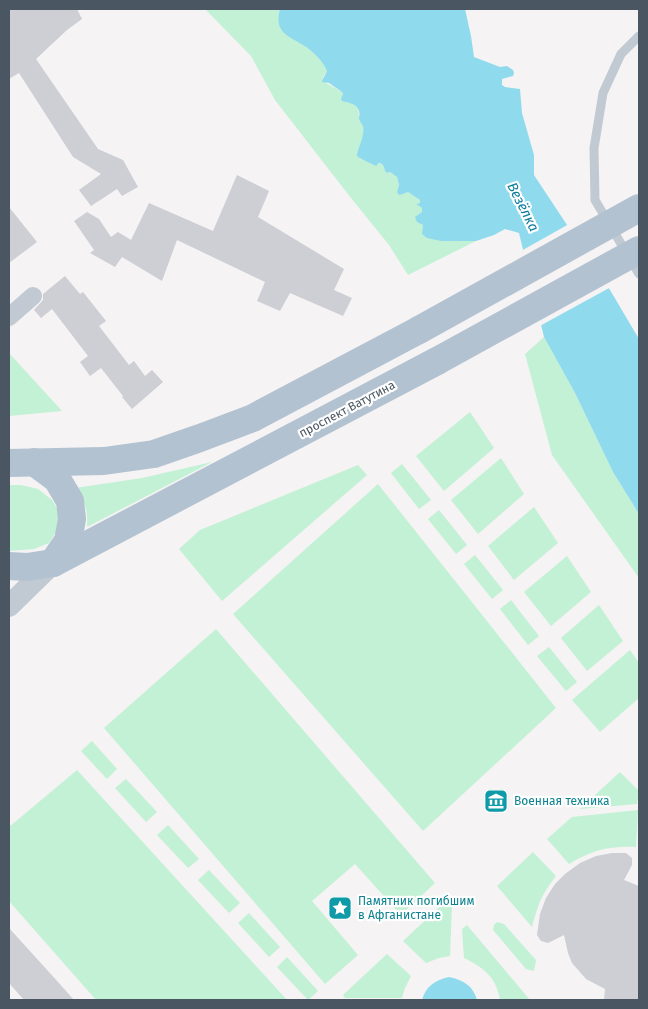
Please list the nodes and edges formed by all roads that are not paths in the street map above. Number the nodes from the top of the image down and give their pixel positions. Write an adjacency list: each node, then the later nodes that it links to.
1 (639, 36): 4 (lane)
2 (639, 208): 7 (main road, bridge)
3 (639, 250): 8 (main road, проспект Ватутина, bridge)
4 (639, 274)
5 (33, 296): 6 (street)
6 (9, 317)
7 (21, 462): 8 (main road)
8 (53, 563): 9 (main road, проспект Ватутина); 10 (street)
9 (9, 566)
10 (9, 606)

